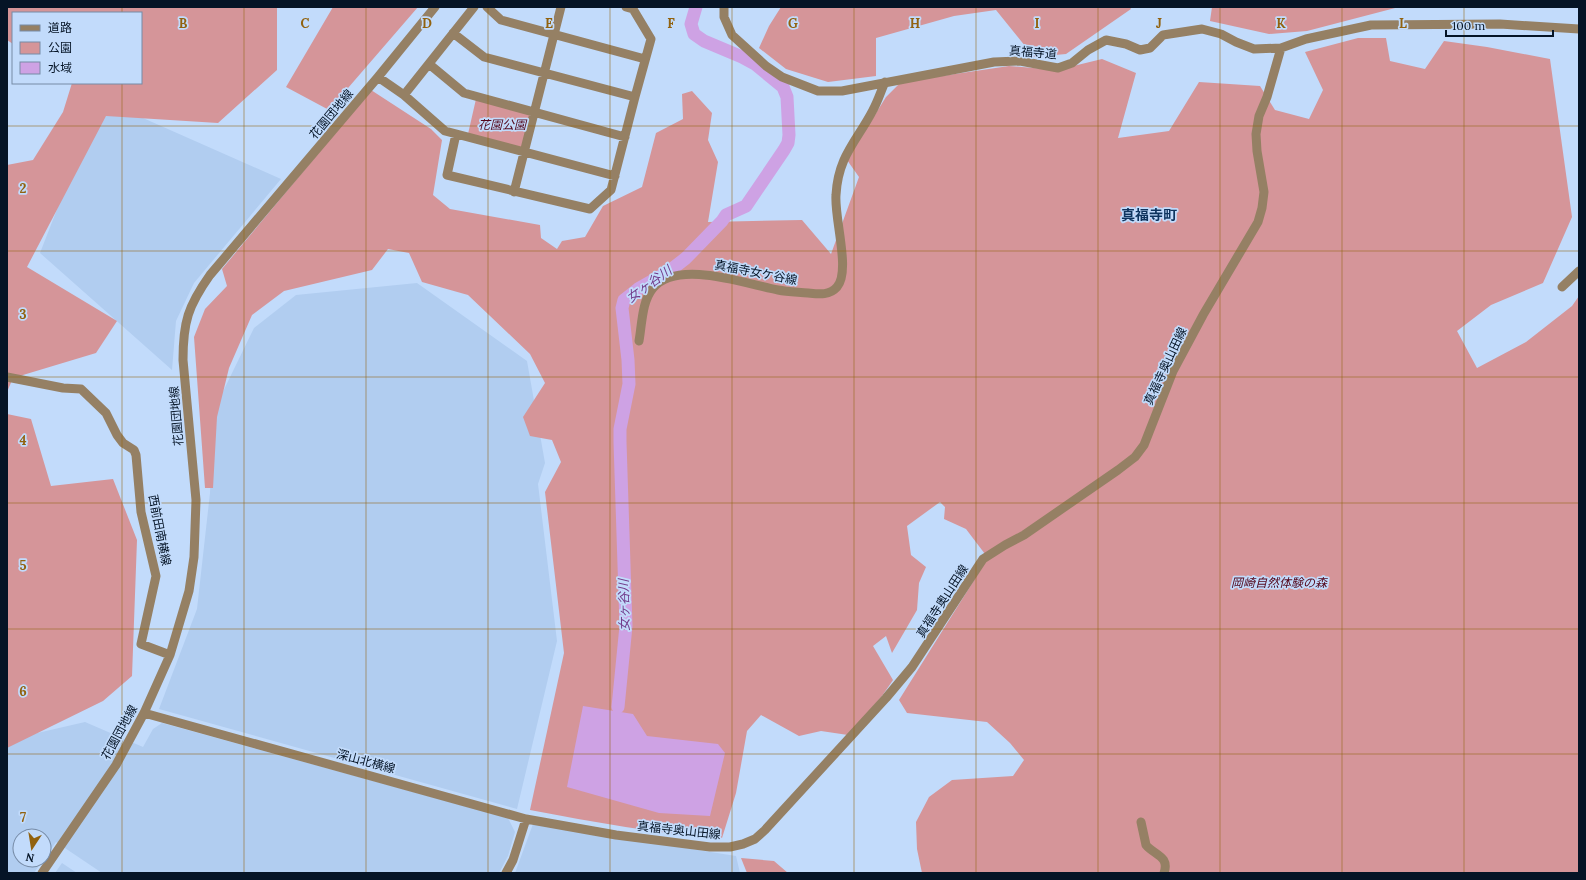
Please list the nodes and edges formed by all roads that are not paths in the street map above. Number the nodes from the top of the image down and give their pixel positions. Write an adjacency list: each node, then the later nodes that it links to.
1 (435, 7): 14 (street, 花園団地線)
2 (474, 7): 8 (street)
3 (487, 7): 9 (street)
4 (561, 7): 9 (street)
5 (626, 7): 11 (street)
6 (724, 7): 15 (street, 真福寺道)
7 (1579, 29): 10 (street, 真福寺道)
8 (453, 33): 12 (street); 13 (street)
9 (554, 34): 11 (street); 13 (street)
10 (1281, 48): 15 (street, 真福寺道); 30 (street, 真福寺奥山田線)
11 (645, 59): 17 (street)
12 (429, 64): 16 (street); 18 (street)
13 (544, 73): 17 (street); 18 (street)
14 (378, 77): 16 (street); 28 (street, 花園団地線)
15 (885, 82): 26 (street, 真福寺女ケ谷線)
16 (404, 95): 19 (street)
17 (634, 97): 20 (street)
18 (534, 112): 20 (street); 21 (street)
19 (456, 134): 21 (street); 23 (street)
20 (625, 137): 22 (street)
21 (524, 152): 22 (street); 23 (street)
22 (615, 176): 23 (street)
23 (514, 192)
24 (1579, 271): 25 (street)
25 (1562, 287)
26 (639, 340)
27 (7, 377): 28 (street, 西前田南横線)
28 (170, 655): 29 (street, 花園団地線)
29 (144, 713): 30 (street, 深山北横線); 32 (street, 花園団地線)
30 (526, 819): 33 (street)
31 (1141, 822): 34 (street)
32 (42, 873)
33 (506, 873)
34 (1164, 873)

